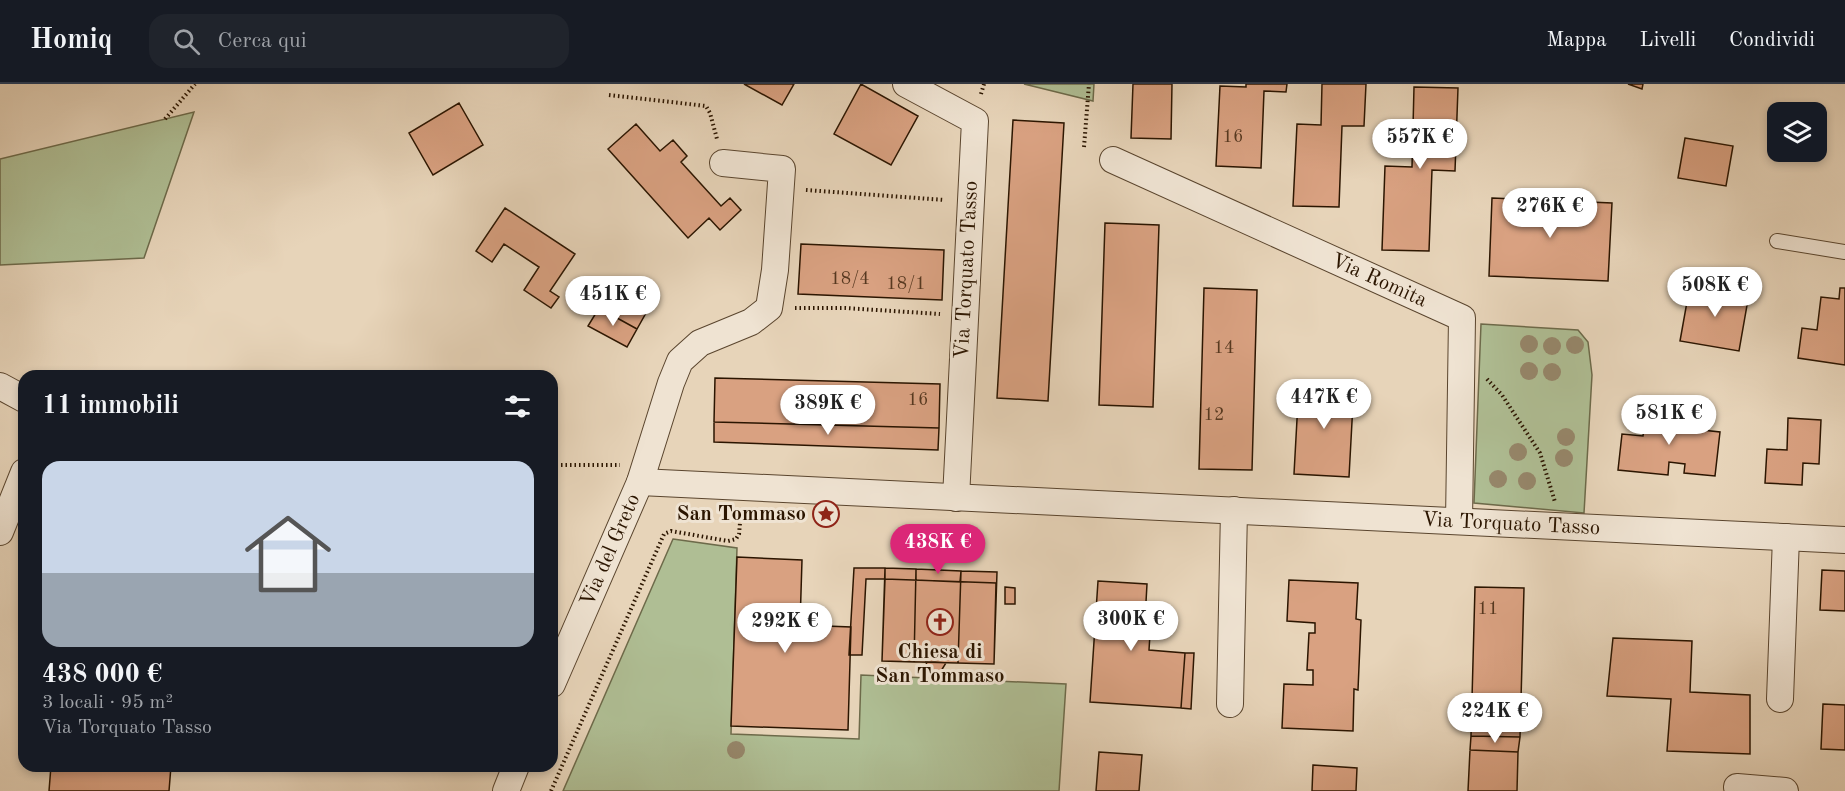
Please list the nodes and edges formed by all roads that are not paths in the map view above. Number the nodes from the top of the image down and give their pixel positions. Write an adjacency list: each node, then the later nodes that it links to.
1 (906, 84): 10 (street, Via Torquato Tasso)
2 (1113, 160): 12 (street, Via Romita)
3 (723, 163): 8 (street)
4 (1777, 241): 5 (lane)
5 (1845, 252)
6 (0, 386): 7 (street)
7 (18, 396)
8 (642, 474): 10 (street, Via Torquato Tasso); 16 (street, Via del Greto)
9 (18, 487): 13 (street)
10 (956, 498): 11 (street, Via Torquato Tasso)
11 (1234, 510): 12 (street, Via Torquato Tasso); 18 (street)
12 (1459, 521): 14 (street, Via Torquato Tasso)
13 (0, 532)
14 (1786, 537): 15 (street, Via Torquato Tasso); 17 (street)
15 (1845, 540)
16 (558, 670)
17 (1780, 699)
18 (1230, 704)
19 (514, 772): 21 (street)
20 (1737, 787): 22 (street)
21 (506, 791)
22 (1785, 791)

